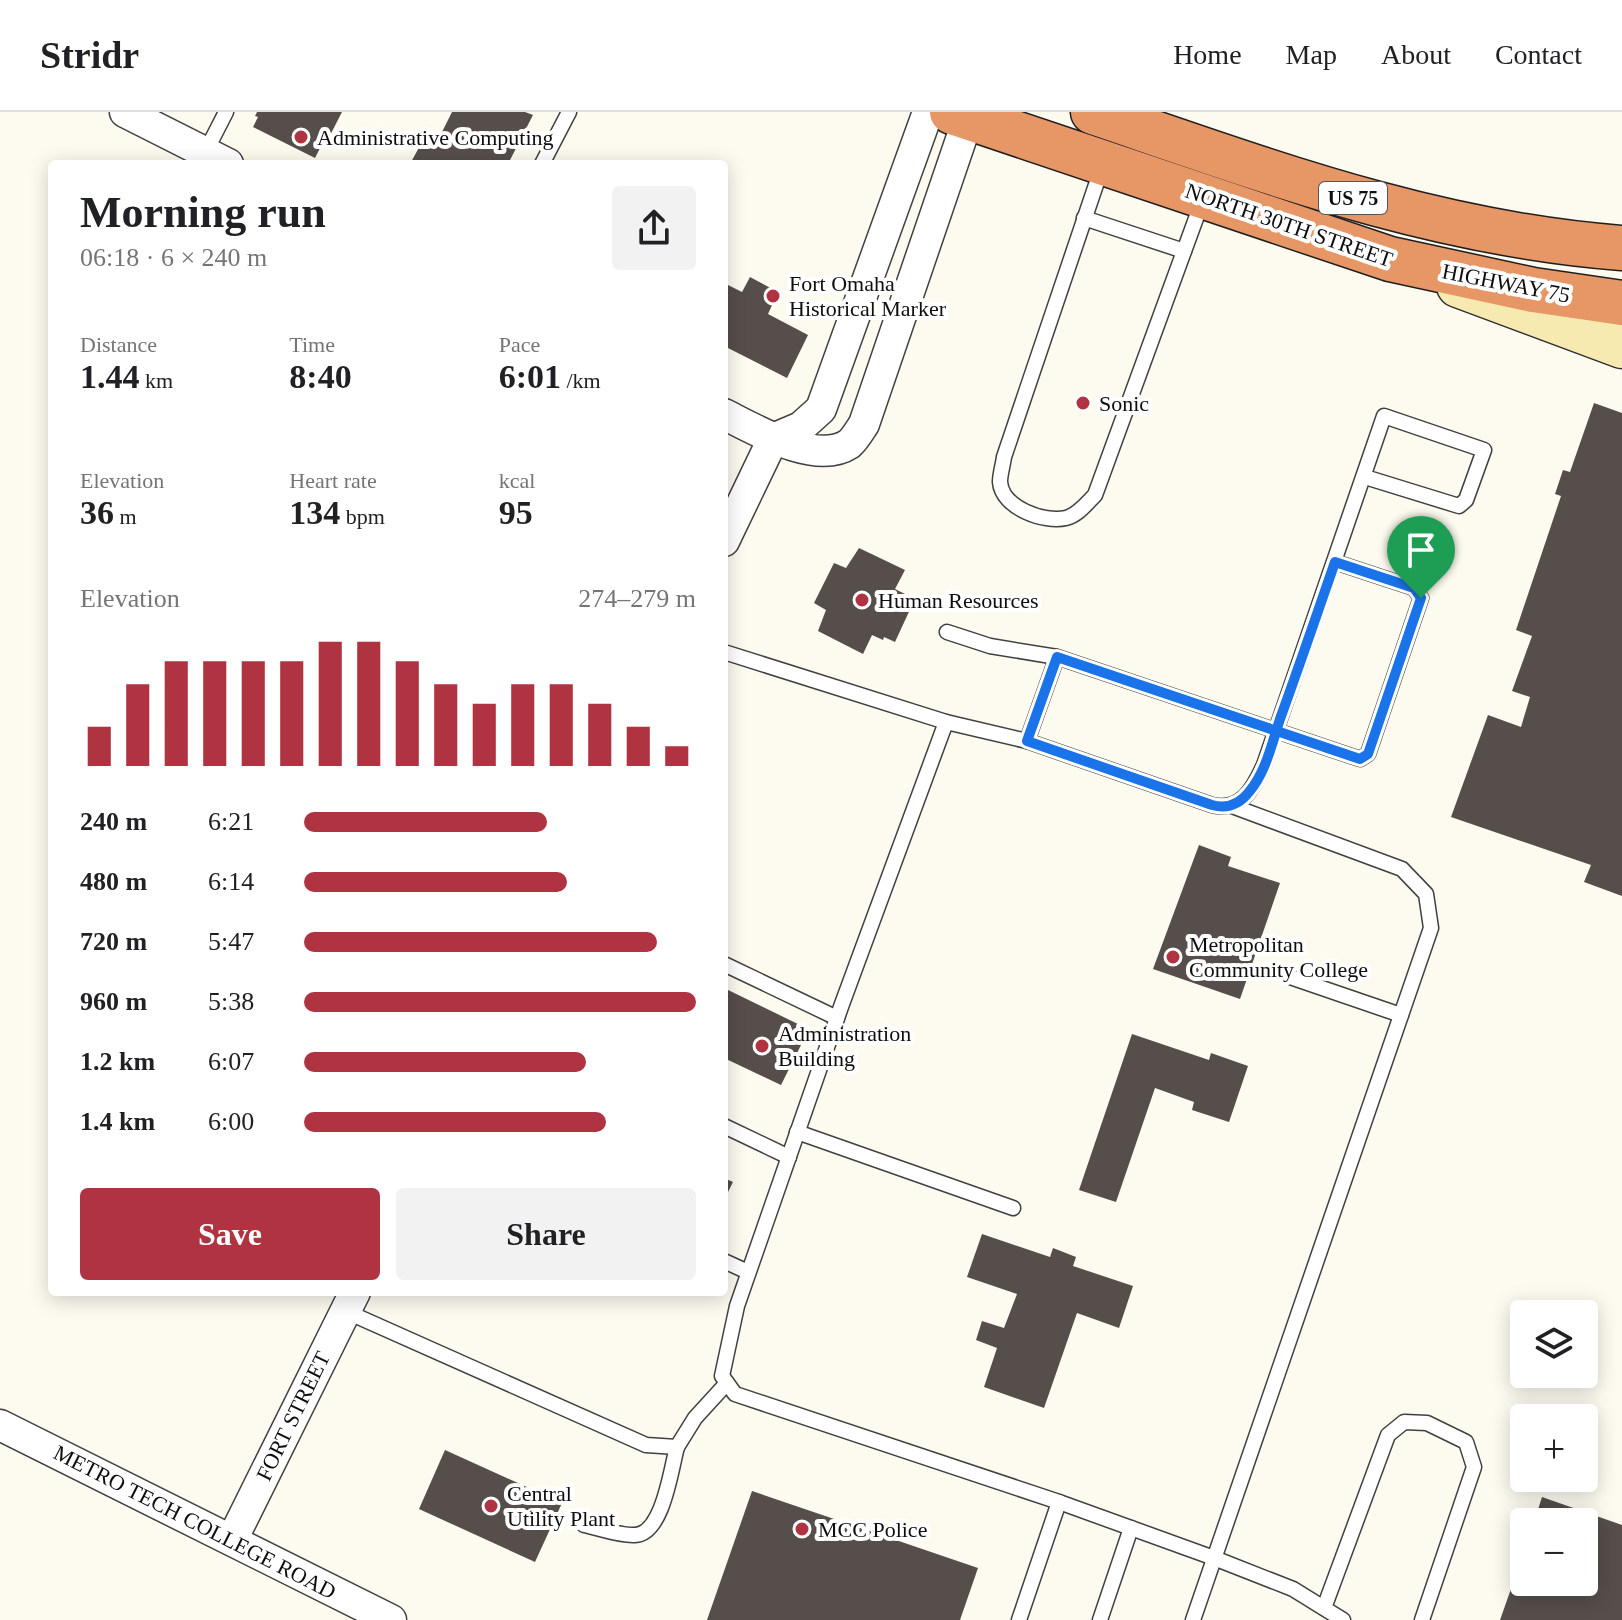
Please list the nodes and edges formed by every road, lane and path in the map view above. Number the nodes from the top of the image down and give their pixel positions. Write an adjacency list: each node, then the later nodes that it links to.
1 (125, 112): 6 (street)
2 (226, 112): 6 (lane)
3 (569, 112): 7 (lane)
4 (1093, 112): 11 (highway, NORTH 30TH STREET / US 75)
5 (955, 114): 8 (highway, NORTH 30TH STREET / US 75); 17 (street); 17 (street)
6 (216, 158)
7 (544, 160)
8 (1104, 163): 9 (highway, NORTH 30TH STREET / US 75); 10 (lane)
9 (1204, 196): 12 (lane); 13 (highway, NORTH 30TH STREET / US 75)
10 (1084, 218): 12 (lane); 12 (lane)
11 (1622, 248)
12 (1184, 251)
13 (1390, 259): 14 (highway, HIGHWAY 75 / US 75); 15 (main road, NORTH 30TH STREET)
14 (1622, 303)
15 (1622, 347)
16 (728, 416): 17 (street)
17 (773, 439): 19 (street)
18 (1365, 477): 18 (lane); 20 (lane)
19 (728, 533)
20 (1335, 562): 25 (lane); 25 (lane)
21 (947, 632): 23 (lane)
22 (728, 653): 24 (lane)
23 (1057, 657): 25 (lane); 26 (lane)
24 (946, 722): 26 (lane); 31 (lane)
25 (1276, 731): 27 (lane)
26 (1027, 741): 27 (lane)
27 (1232, 806): 30 (lane)
28 (728, 966): 31 (lane)
29 (1287, 976): 30 (lane)
30 (1401, 1015): 46 (lane)
31 (837, 1018): 33 (lane)
32 (728, 1128): 34 (lane)
33 (797, 1132): 34 (lane); 35 (lane)
34 (789, 1157): 37 (lane)
35 (1013, 1208)
36 (728, 1263): 37 (lane)
37 (748, 1272): 39 (lane)
38 (350, 1301): 41 (lane); 45 (street, FORT STREET)
39 (727, 1383): 41 (lane); 42 (lane)
40 (0, 1425): 45 (street, METRO TECH COLLEGE ROAD)
41 (677, 1447): 43 (lane)
42 (1059, 1502): 44 (lane); 49 (lane)
43 (584, 1525)
44 (1131, 1528): 46 (lane); 50 (lane)
45 (232, 1540): 48 (street, METRO TECH COLLEGE ROAD)
46 (1214, 1558): 47 (lane); 51 (lane)
47 (1324, 1608): 52 (lane); 53 (lane)
48 (391, 1620)
49 (1019, 1620)
50 (1100, 1620)
51 (1193, 1620)
52 (1343, 1620)
53 (1422, 1620)

